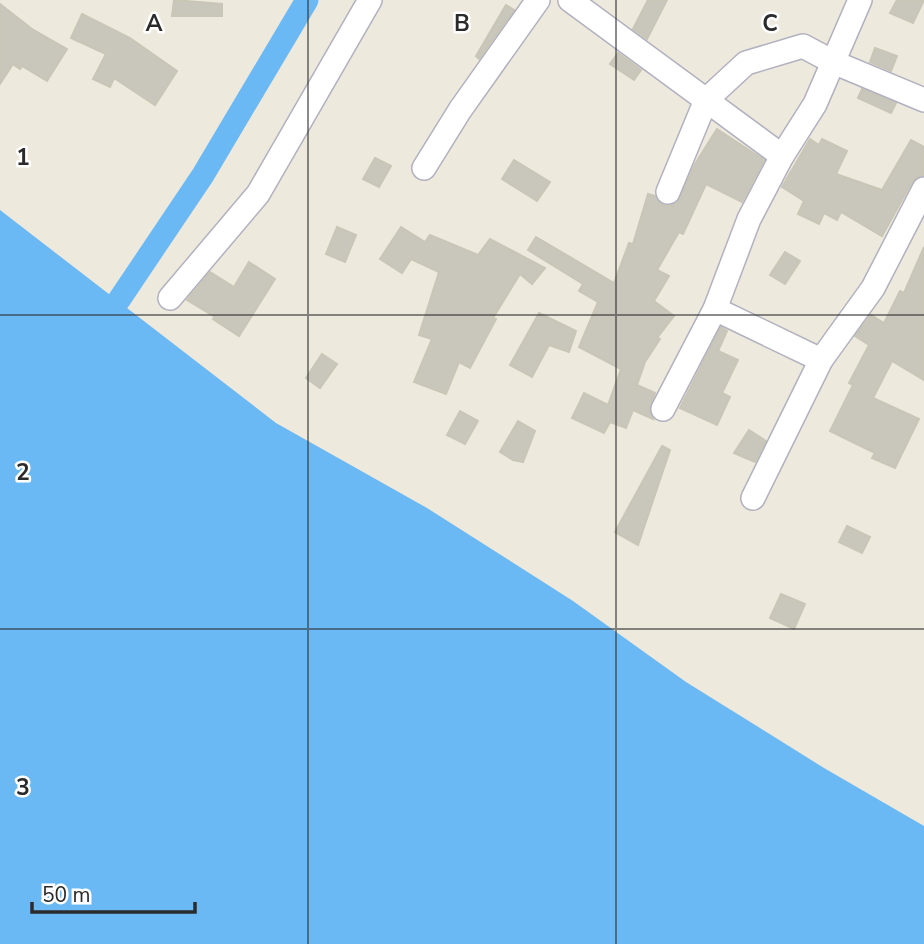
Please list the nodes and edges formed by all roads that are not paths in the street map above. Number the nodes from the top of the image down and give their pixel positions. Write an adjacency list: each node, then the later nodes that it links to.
1 (370, 0): 12 (street)
2 (538, 0): 9 (street)
3 (570, 0): 6 (street)
4 (860, 0): 5 (street)
5 (833, 62): 6 (street); 7 (street); 8 (street)
6 (706, 100): 8 (street); 11 (street)
7 (924, 100)
8 (782, 156): 13 (street)
9 (424, 168)
10 (924, 189): 14 (street)
11 (668, 192)
12 (170, 298)
13 (715, 309): 14 (street); 15 (street)
14 (821, 360): 16 (street)
15 (663, 409)
16 (753, 498)

